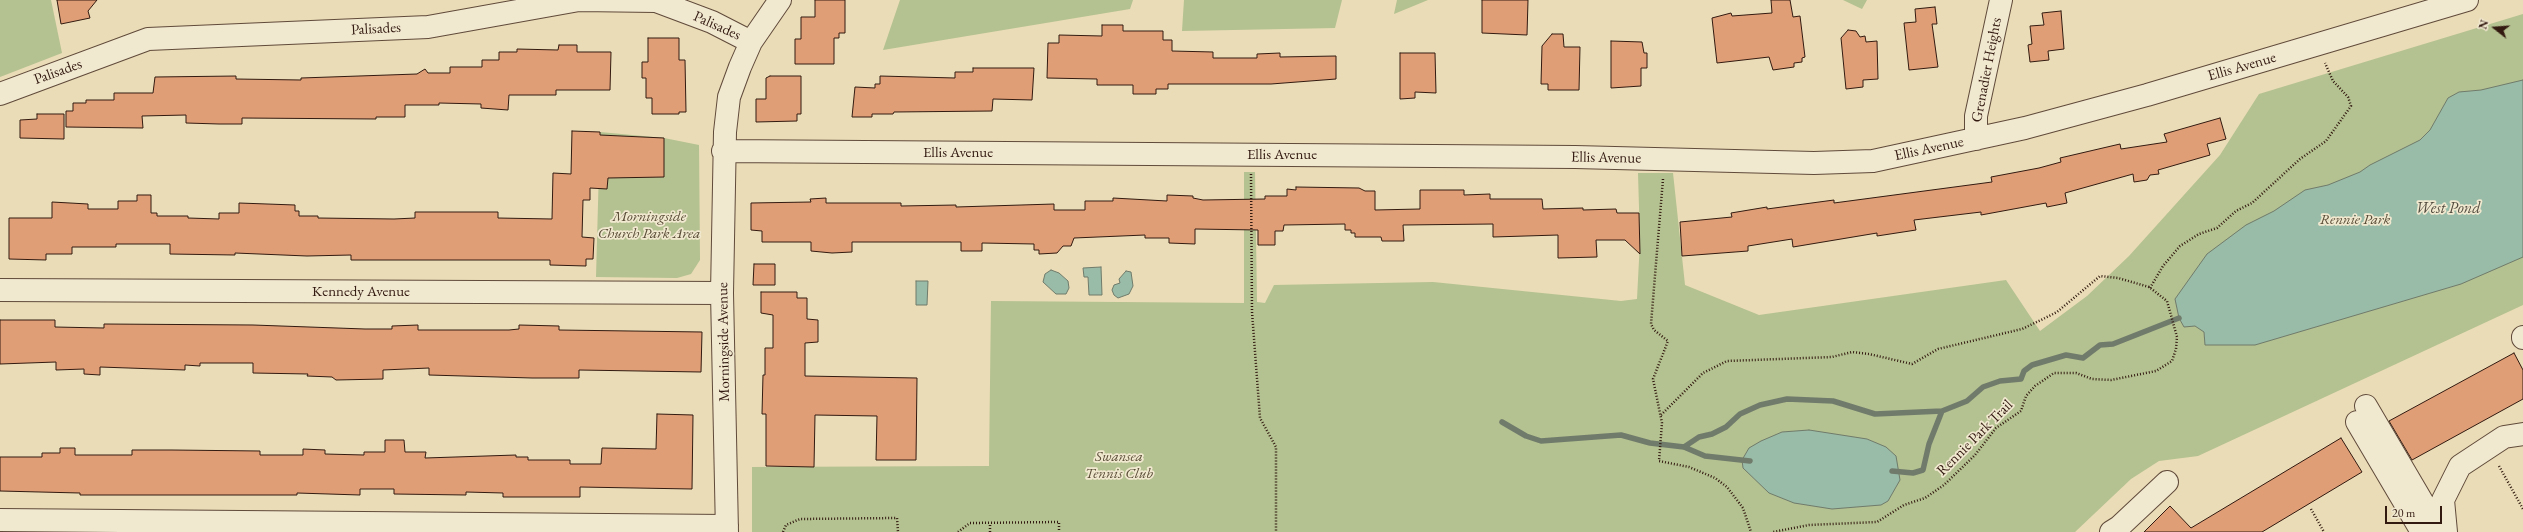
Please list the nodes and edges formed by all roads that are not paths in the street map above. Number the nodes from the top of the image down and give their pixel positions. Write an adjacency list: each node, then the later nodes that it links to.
1 (651, 0): 5 (street, Palisades); 6 (street, Palisades)
2 (780, 0): 5 (street, Morningside Avenue)
3 (2001, 0): 7 (street, Grenadier Heights)
4 (2467, 0): 7 (street, Ellis Avenue)
5 (751, 42): 8 (street, Morningside Avenue)
6 (0, 94)
7 (1976, 139): 8 (street, Ellis Avenue)
8 (724, 151): 10 (street, Morningside Avenue)
9 (0, 290): 10 (street, Kennedy Avenue)
10 (722, 293): 14 (street, Morningside Avenue)
11 (2523, 434): 18 (street)
12 (2167, 482): 15 (street)
13 (0, 520): 14 (street)
14 (727, 529)
15 (2111, 532)
16 (2422, 532): 17 (street)
17 (2440, 532)
18 (2446, 532)

